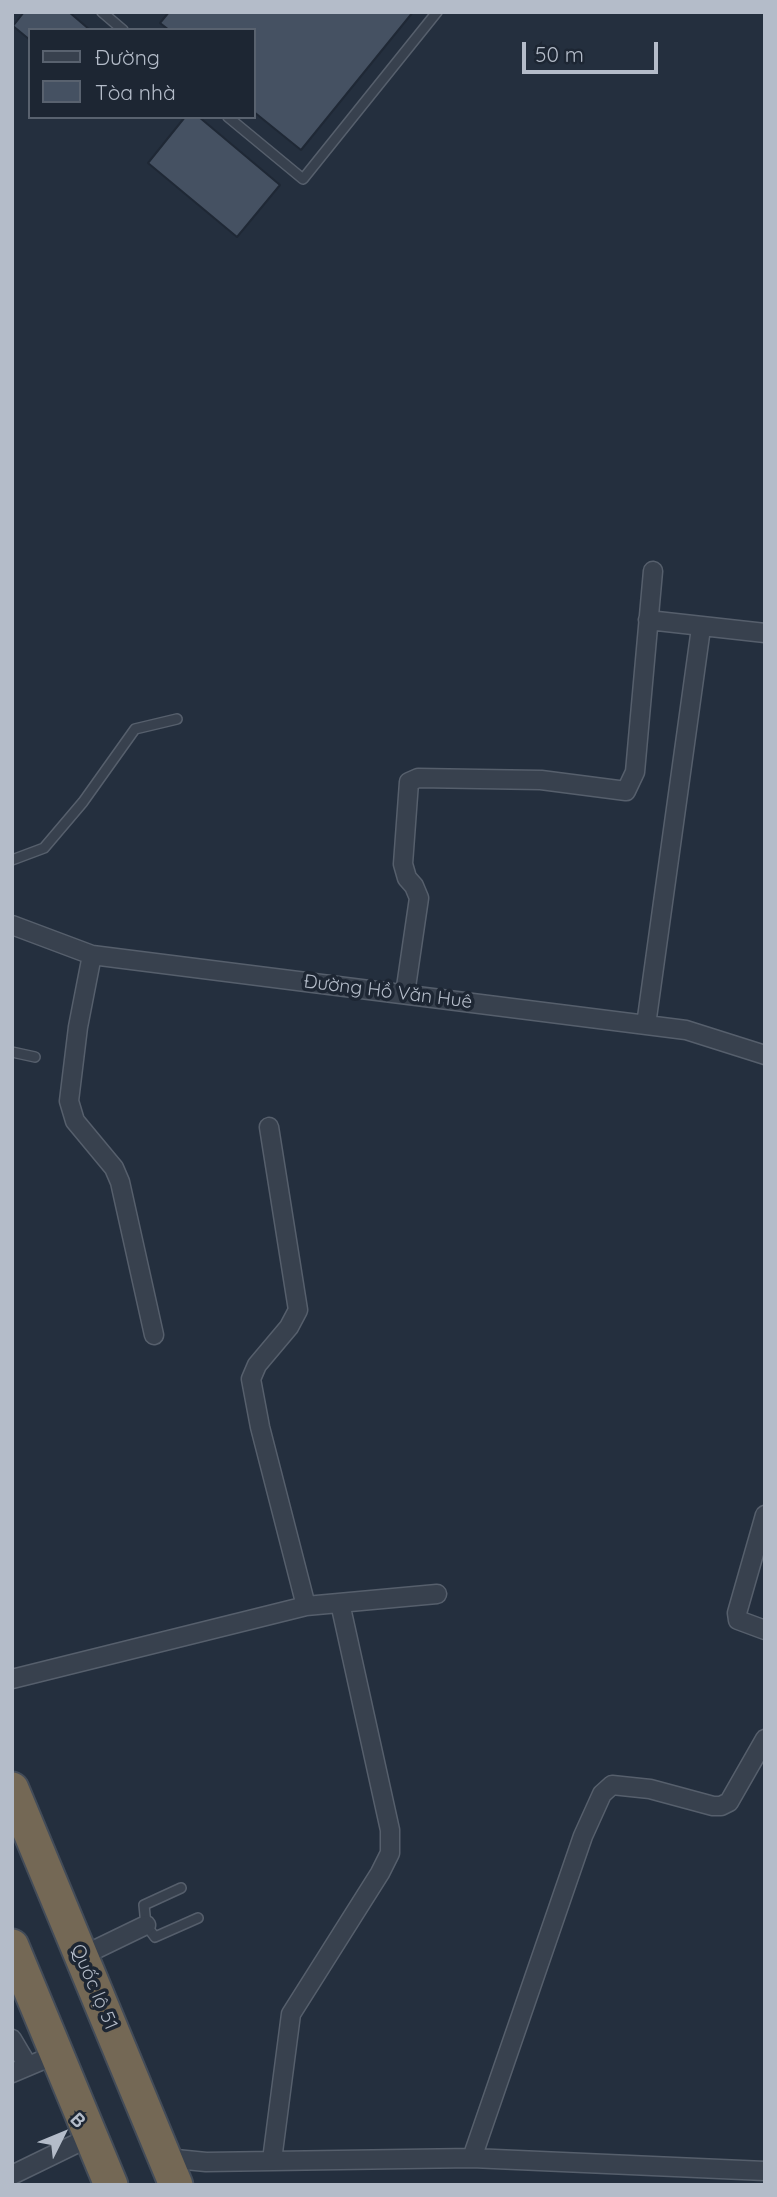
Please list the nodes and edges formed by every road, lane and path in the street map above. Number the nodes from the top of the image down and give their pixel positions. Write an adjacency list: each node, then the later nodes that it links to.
1 (102, 12): 3 (lane)
2 (437, 12): 4 (lane)
3 (121, 28)
4 (230, 119)
5 (653, 572): 6 (street)
6 (648, 620): 7 (street); 13 (street)
7 (701, 628): 8 (street); 14 (street)
8 (765, 633)
9 (177, 719): 10 (lane)
10 (12, 860)
11 (12, 925): 12 (street, Đường Hồ Văn Huê)
12 (92, 955): 13 (street, Đường Hồ Văn Huê); 19 (street)
13 (405, 994): 14 (street, Đường Hồ Văn Huê)
14 (646, 1024): 16 (street, Đường Hồ Văn Huê)
15 (12, 1052): 17 (lane)
16 (765, 1055)
17 (35, 1057)
18 (270, 1127): 23 (street)
19 (154, 1335)
20 (765, 1515): 24 (street)
21 (437, 1594): 22 (street)
22 (340, 1603): 23 (street); 37 (street)
23 (306, 1606): 25 (street)
24 (765, 1630)
25 (12, 1679)
26 (765, 1739): 36 (street)
27 (12, 1789): 32 (highway, Quốc lộ 51)
28 (181, 1888): 30 (lane)
29 (198, 1918): 30 (lane)
30 (146, 1925): 32 (street)
31 (12, 1946): 34 (highway)
32 (82, 1956): 38 (highway, Quốc lộ 51)
33 (12, 2039): 34 (street)
34 (32, 2064): 35 (highway)
35 (92, 2137): 40 (street); 41 (highway)
36 (472, 2158): 37 (street); 39 (street)
37 (272, 2160): 38 (street)
38 (171, 2171)
39 (765, 2171)
40 (12, 2175)
41 (111, 2185)

